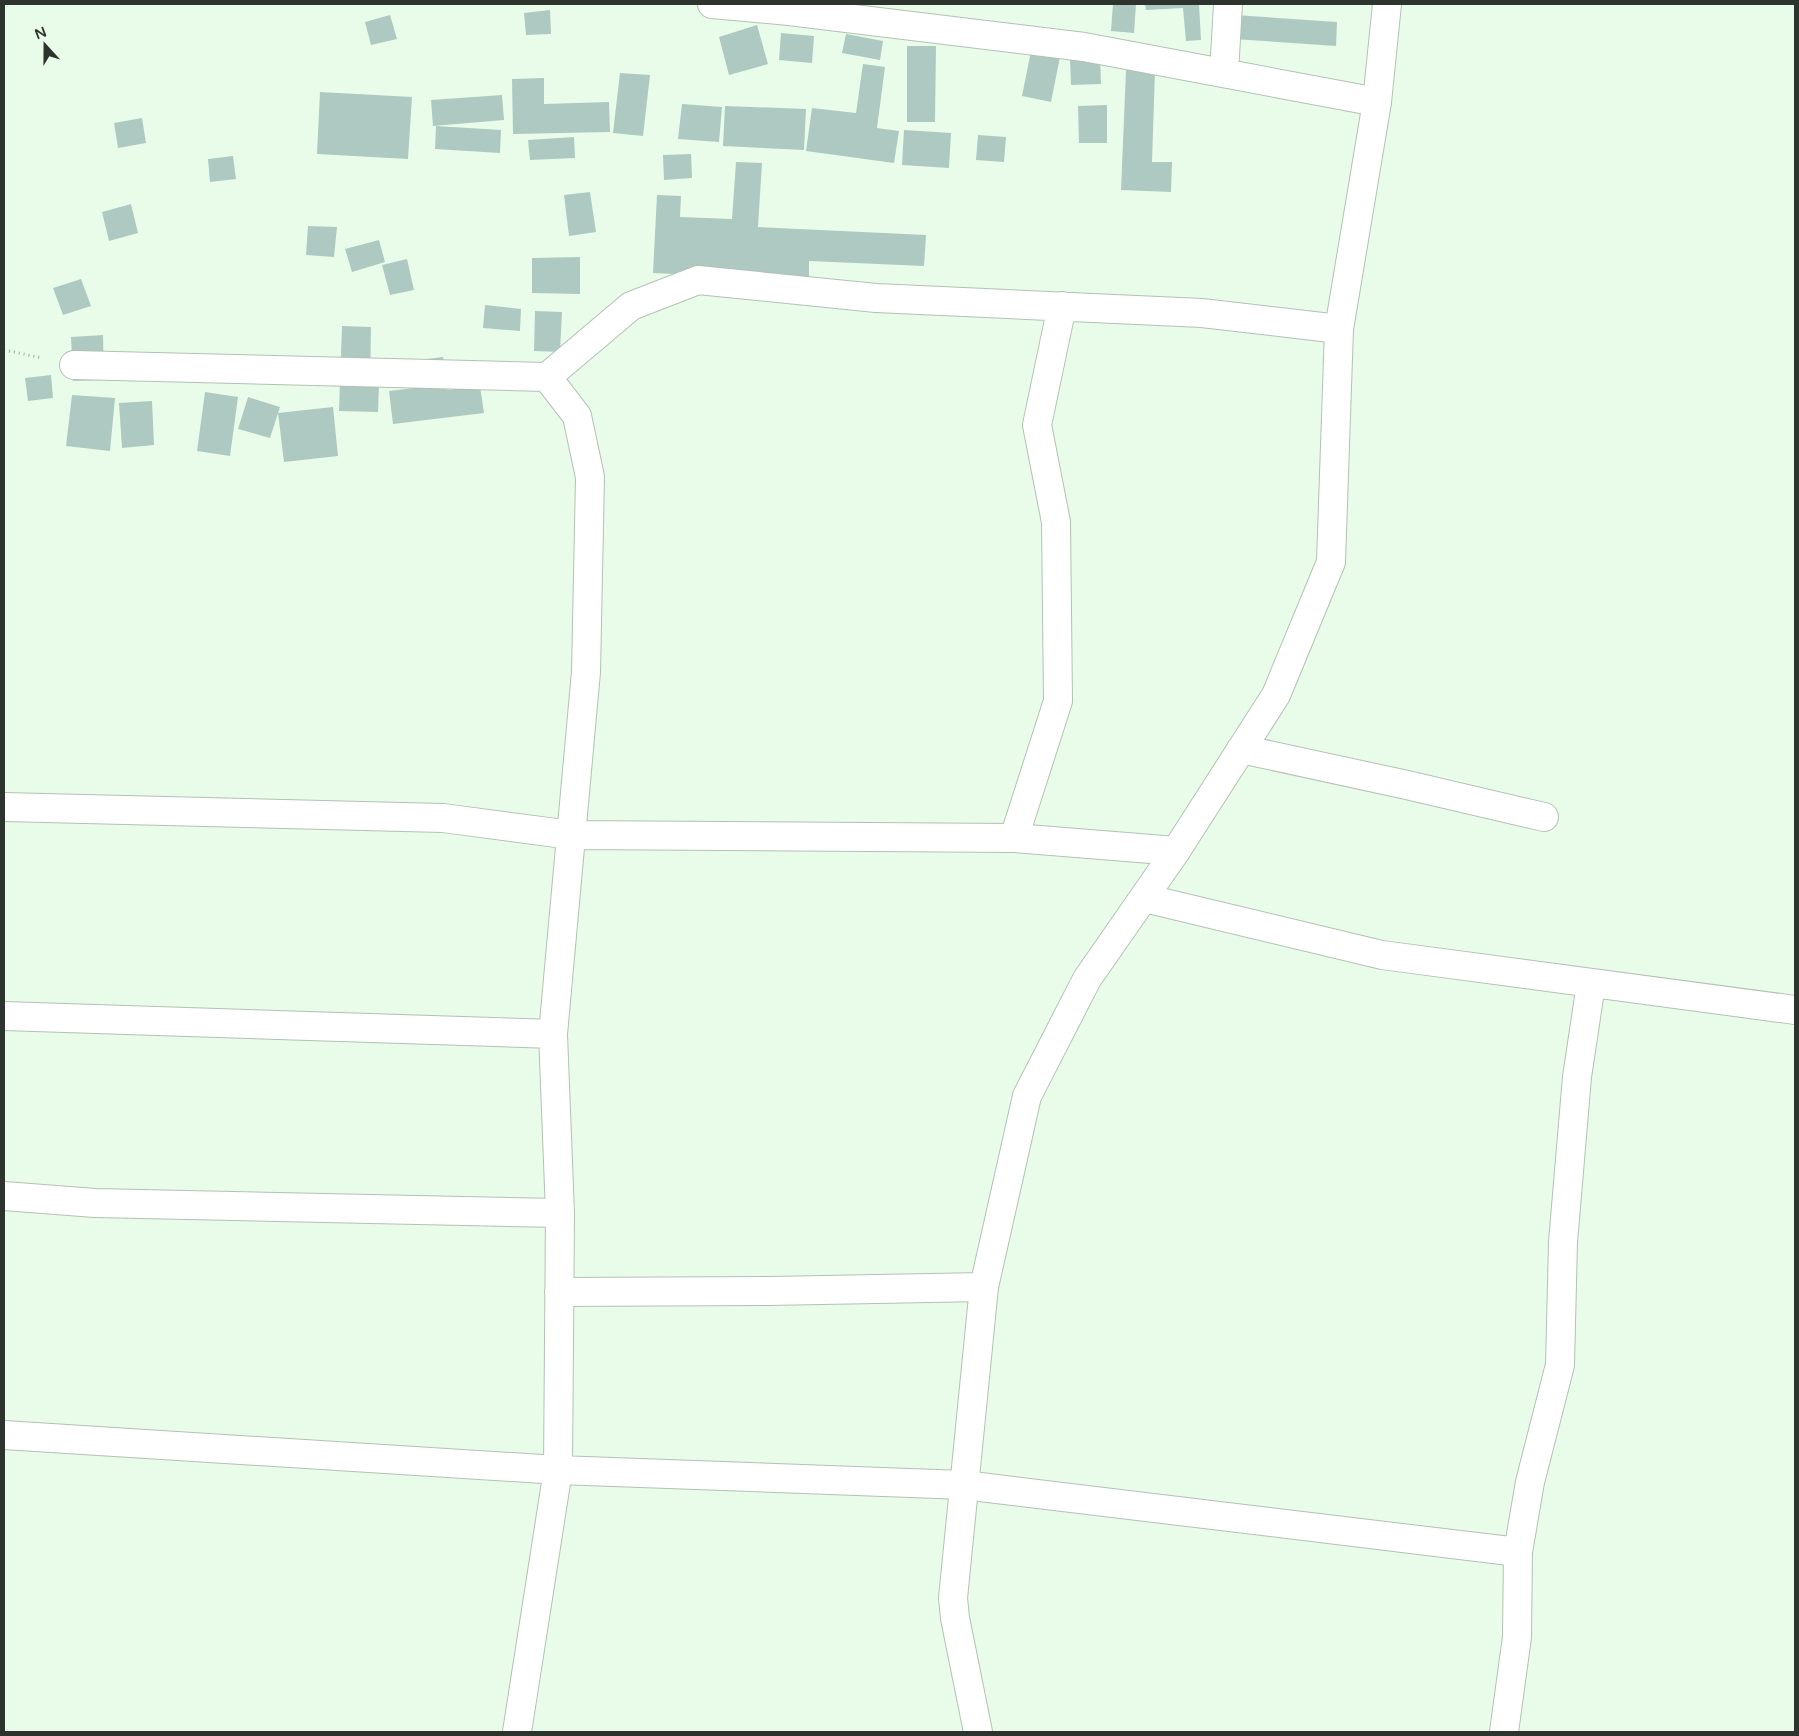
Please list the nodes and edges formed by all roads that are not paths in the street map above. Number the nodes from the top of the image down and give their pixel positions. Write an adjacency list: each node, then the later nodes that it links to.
1 (712, 4): 4 (street)
2 (1228, 4): 4 (street)
3 (1387, 4): 5 (street)
4 (1224, 73): 5 (street)
5 (1377, 102): 7 (street)
6 (1062, 306): 7 (street); 9 (street); 14 (street)
7 (1338, 329): 10 (street)
8 (74, 365): 9 (street)
9 (548, 377): 13 (street)
10 (1241, 749): 12 (street); 15 (street)
11 (4, 807): 13 (street)
12 (1544, 817)
13 (571, 835): 14 (street); 20 (street)
14 (1014, 838): 15 (street)
15 (1176, 851): 16 (street)
16 (1144, 898): 17 (street); 23 (street)
17 (1591, 984): 18 (street); 28 (street)
18 (1795, 1010)
19 (4, 1016): 20 (street)
20 (553, 1034): 22 (street)
21 (4, 1196): 22 (street)
22 (560, 1213): 24 (street)
23 (984, 1287): 24 (street); 27 (street)
24 (559, 1292): 26 (street)
25 (4, 1435): 26 (street)
26 (558, 1470): 27 (street); 29 (street)
27 (964, 1485): 28 (street); 30 (street)
28 (1518, 1552): 31 (street)
29 (517, 1732)
30 (978, 1732)
31 (1504, 1732)

